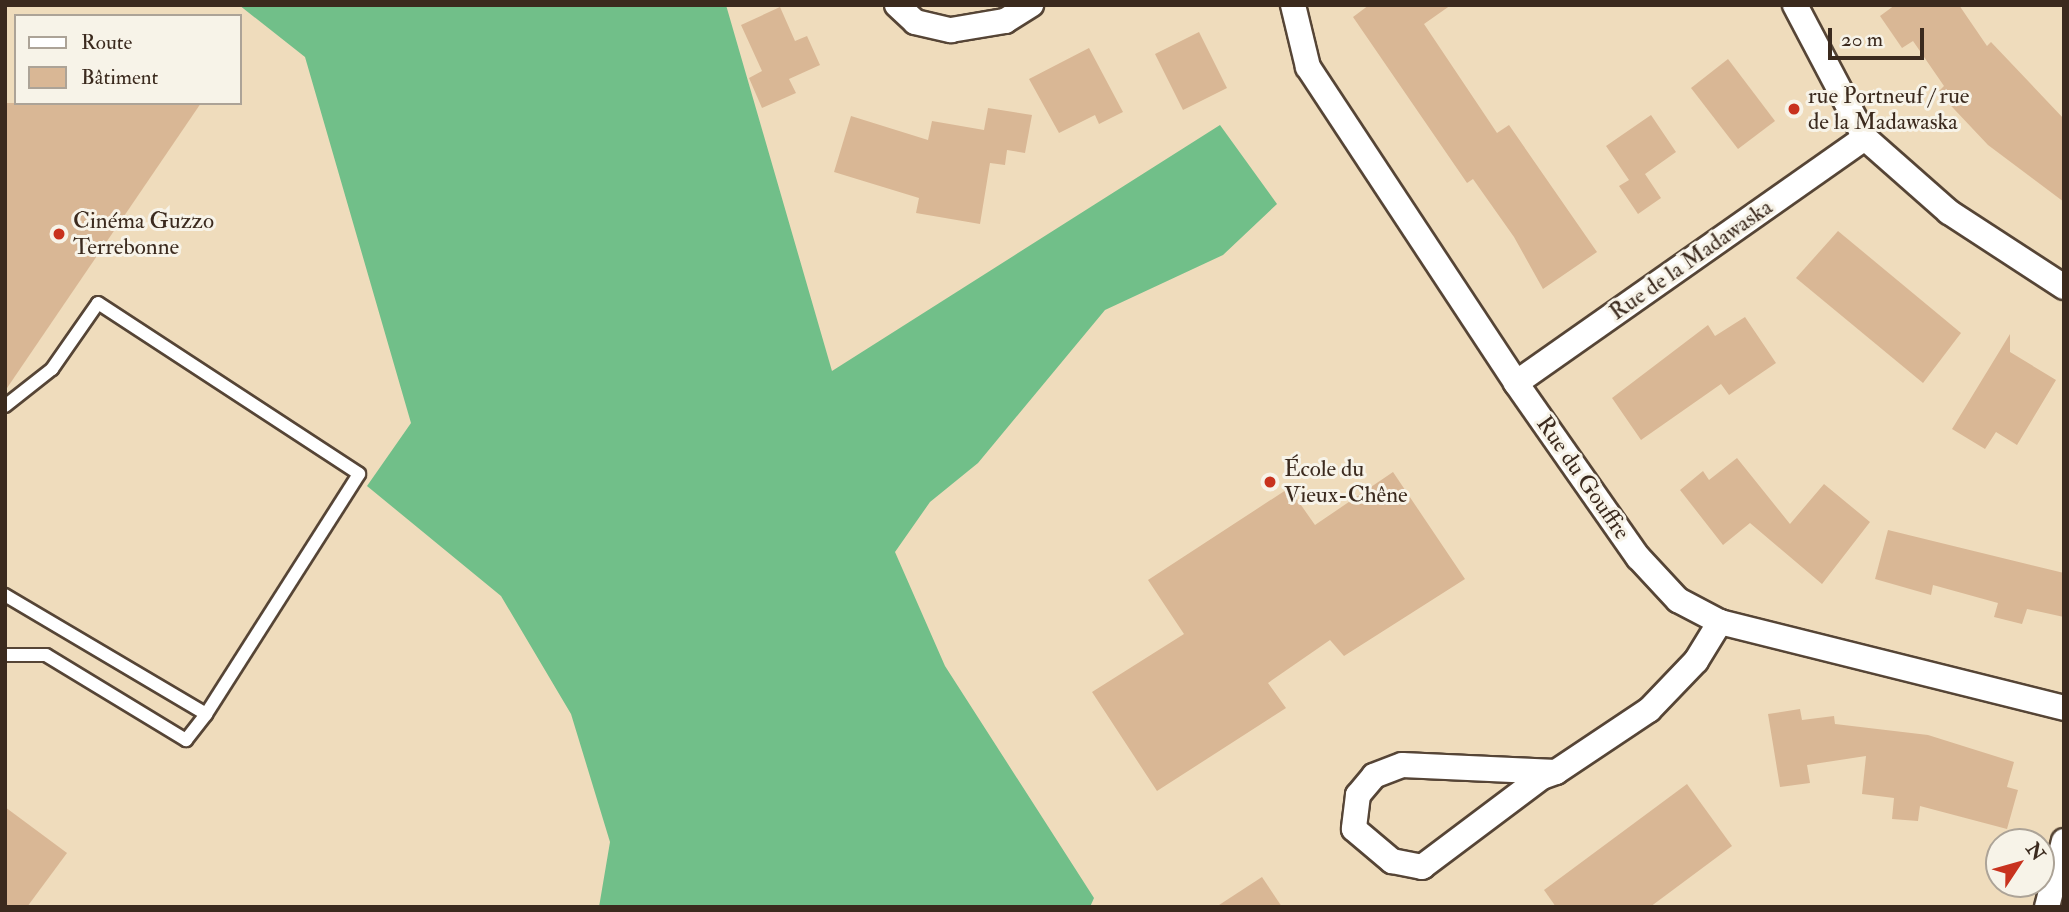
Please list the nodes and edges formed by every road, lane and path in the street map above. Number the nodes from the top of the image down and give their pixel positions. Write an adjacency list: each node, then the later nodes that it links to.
1 (897, 5): 2 (street)
2 (1031, 5)
3 (1293, 5): 7 (street, Rue du Gouffre)
4 (1795, 5): 5 (street)
5 (1865, 138): 6 (street); 7 (street, Rue de la Madawaska)
6 (2064, 287)
7 (1516, 383): 10 (street, Rue du Gouffre)
8 (5, 406): 13 (lane)
9 (5, 595): 13 (lane)
10 (1720, 622): 12 (street, Rue du Gouffre); 14 (street)
11 (5, 655): 13 (lane)
12 (2064, 708)
13 (206, 714)
14 (1556, 772): 14 (street)
15 (2064, 841): 16 (street)
16 (2047, 907)

